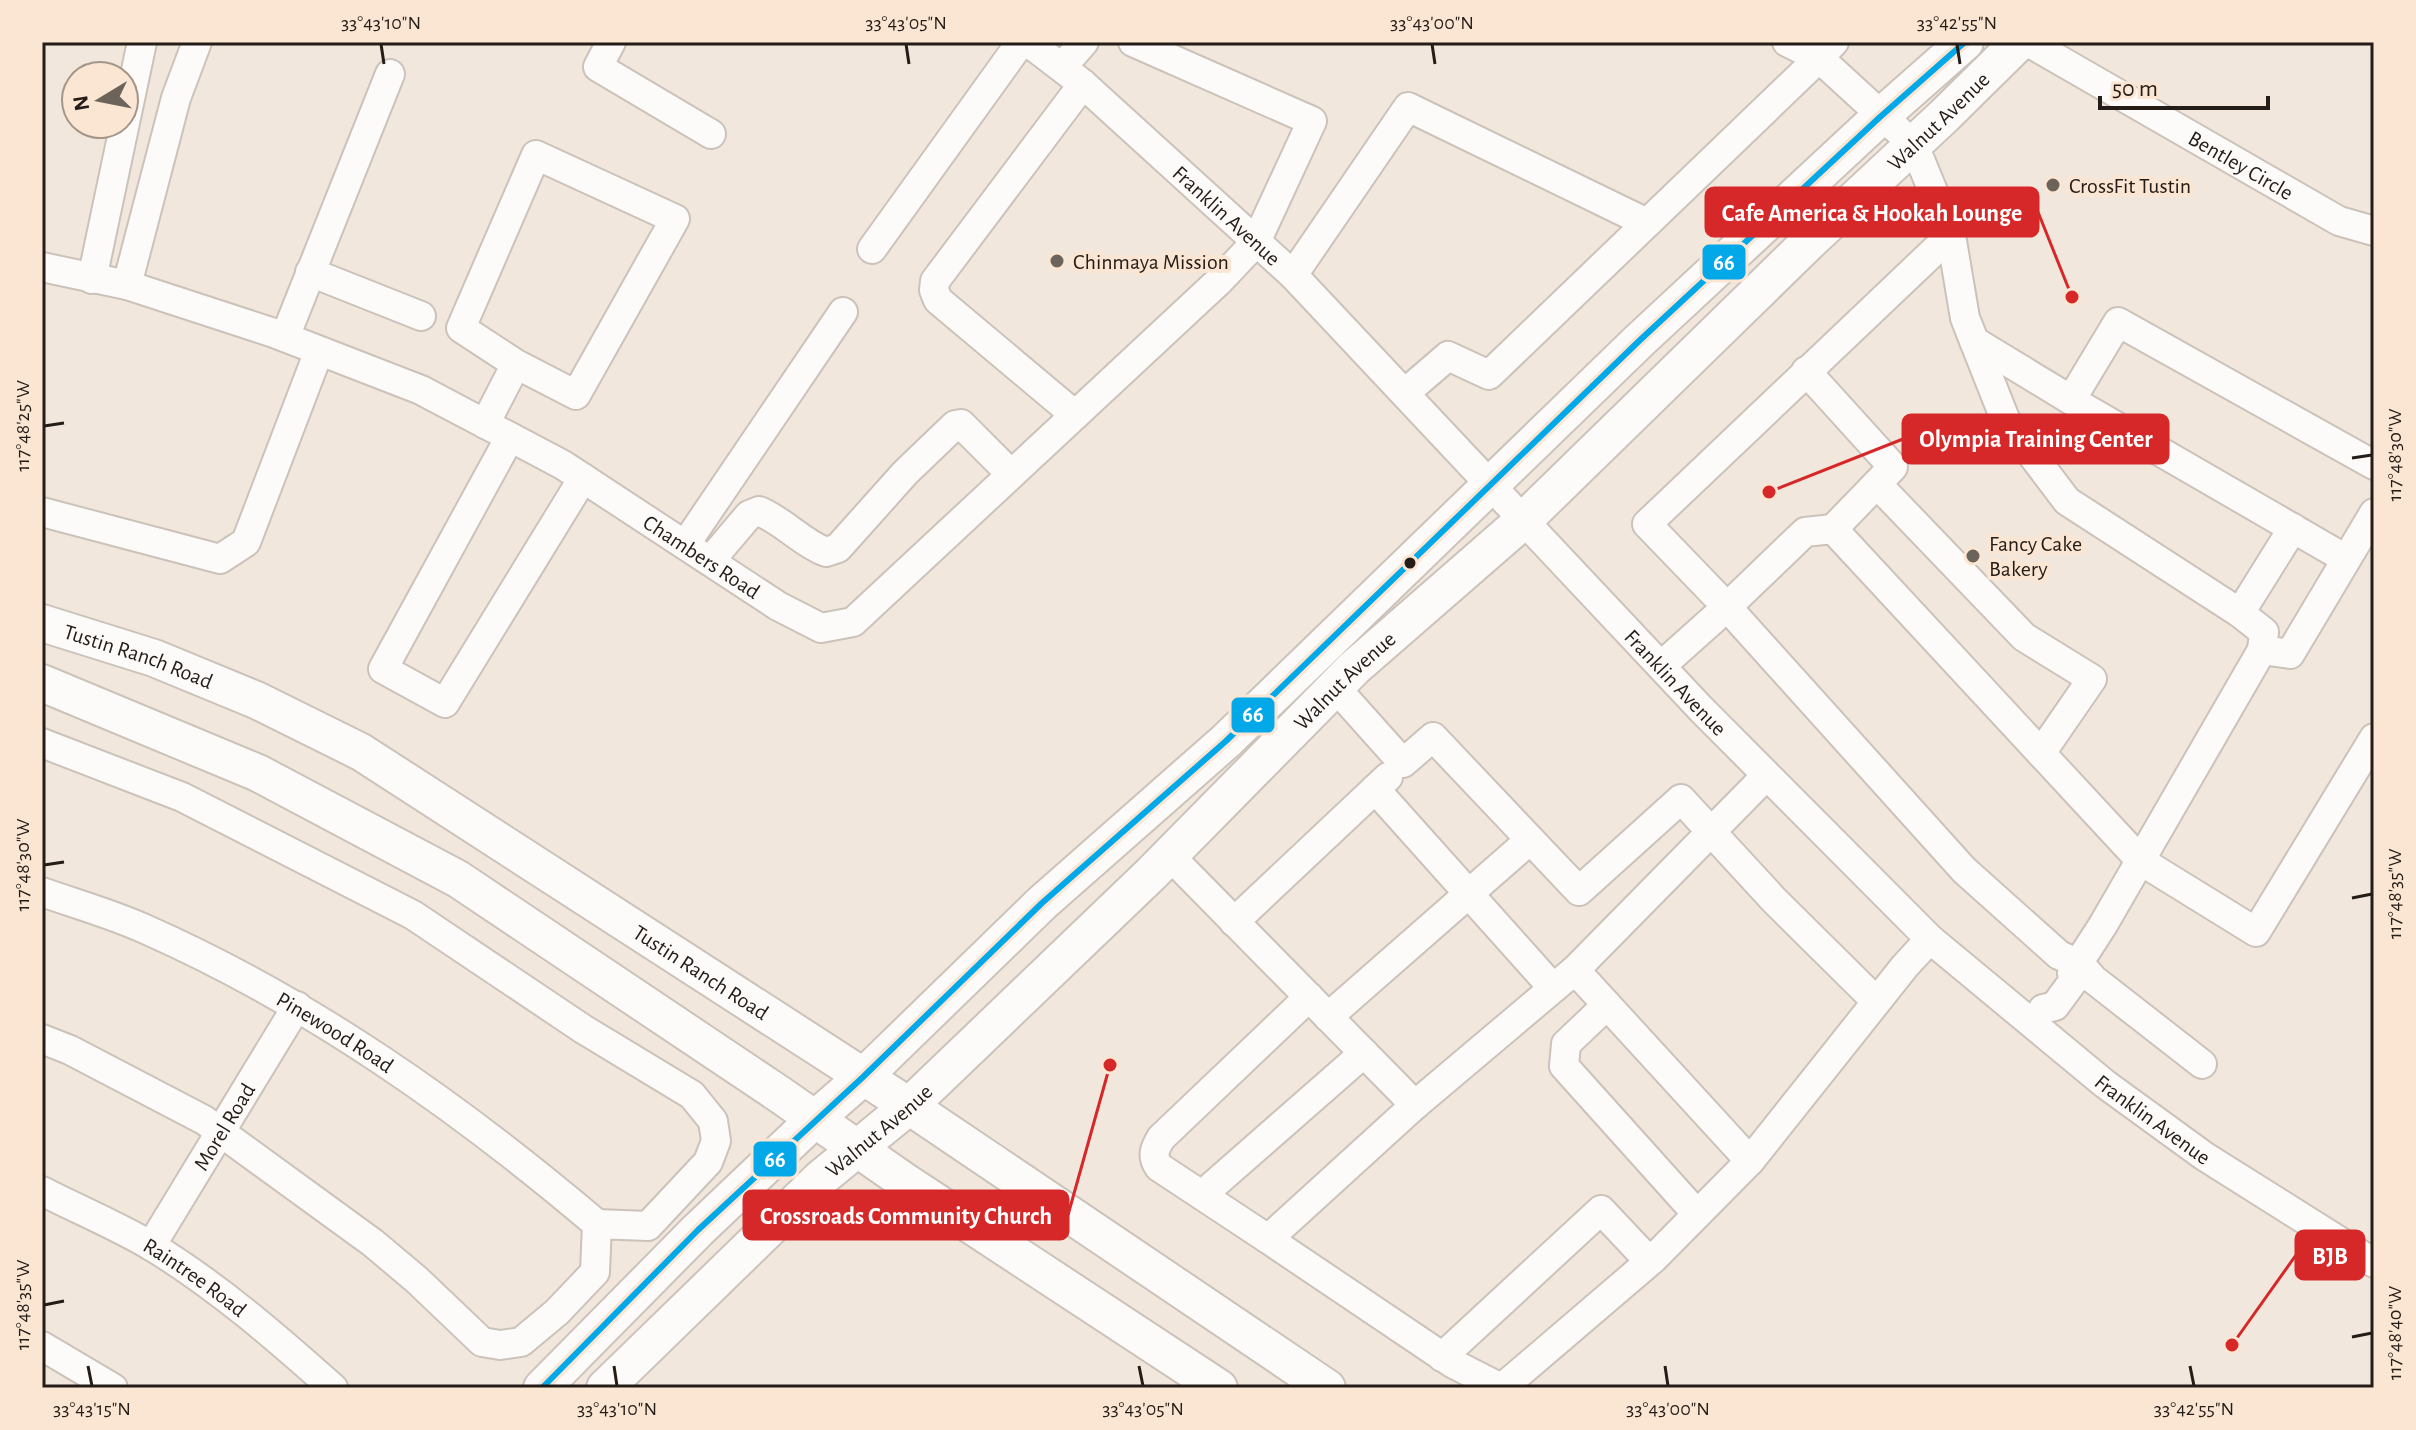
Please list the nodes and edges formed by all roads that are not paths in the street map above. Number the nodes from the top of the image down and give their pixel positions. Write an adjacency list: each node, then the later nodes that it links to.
1 (142, 42): 26 (street)
2 (197, 42): 27 (street)
3 (611, 42): 16 (street)
4 (1021, 42): 22 (street)
5 (1028, 42): 14 (street, Franklin Avenue)
6 (1084, 42): 14 (street)
7 (1133, 42): 21 (street, Chambers Road)
8 (1787, 42): 12 (street)
9 (1965, 42): 15 (main road, Walnut Avenue)
10 (2019, 42): 17 (main road, Walnut Avenue)
11 (2028, 42): 19 (street, Bentley Circle)
12 (1826, 50): 15 (street); 18 (street)
13 (390, 74): 24 (street)
14 (1073, 75): 21 (street, Franklin Avenue); 37 (street)
15 (1880, 117): 17 (street); 43 (main road, Walnut Avenue)
16 (711, 134)
17 (1914, 145): 20 (street); 47 (main road, Walnut Avenue)
18 (1647, 223): 25 (street); 35 (street)
19 (2374, 231)
20 (1951, 235): 31 (street); 34 (street)
21 (1256, 242): 25 (street, Franklin Avenue); 37 (street, Chambers Road)
22 (872, 249)
23 (42, 267): 26 (street, Chambers Road)
24 (310, 272): 29 (street); 30 (street)
25 (1293, 275): 35 (street, Franklin Avenue)
26 (92, 279): 27 (street, Chambers Road)
27 (127, 285): 30 (street, Chambers Road)
28 (843, 312): 50 (street)
29 (421, 316)
30 (285, 337): 32 (street, Chambers Road)
31 (1974, 341): 36 (street); 54 (street)
32 (319, 351): 38 (street, Chambers Road); 45 (street)
33 (516, 364): 33 (street); 38 (street)
34 (1806, 371): 44 (street); 53 (street)
35 (1405, 393): 43 (street, Franklin Avenue)
36 (2071, 400): 40 (street); 48 (street)
37 (1075, 415): 41 (street, Chambers Road)
38 (485, 424): 39 (street, Chambers Road)
39 (510, 437): 42 (street, Chambers Road); 42 (street)
40 (2374, 465)
41 (1011, 474): 52 (street, Chambers Road); 52 (street)
42 (583, 478): 50 (street, Chambers Road)
43 (1490, 484): 47 (street, Franklin Avenue); 66 (main road, Walnut Avenue)
44 (1877, 484): 49 (street); 62 (street)
45 (42, 512)
46 (2374, 513): 51 (street)
47 (1525, 519): 57 (street, Franklin Avenue); 59 (main road, Walnut Avenue)
48 (2293, 528): 51 (street); 54 (street)
49 (1833, 529): 53 (street); 62 (street)
50 (685, 545): 52 (street, Chambers Road)
51 (2346, 559): 56 (street)
52 (710, 561)
53 (1727, 607): 57 (street); 75 (street)
54 (2240, 613): 56 (street)
55 (42, 623): 86 (main road, Tustin Ranch Road)
56 (2262, 650): 70 (street)
57 (1661, 666): 64 (street, Franklin Avenue)
58 (42, 683): 89 (main road)
59 (1335, 687): 63 (street); 69 (main road, Walnut Avenue)
60 (2374, 738): 70 (street)
61 (42, 743): 96 (street)
62 (2041, 753): 70 (street)
63 (1403, 763): 65 (street); 68 (street)
64 (1766, 776): 67 (street); 74 (street, Franklin Avenue)
65 (1375, 789): 72 (street); 73 (street)
66 (1134, 822): 69 (main road); 86 (main road, Walnut Avenue)
67 (1709, 832): 68 (street); 76 (street); 78 (street)
68 (1530, 840): 72 (street)
69 (1169, 855): 73 (street); 88 (main road, Walnut Avenue)
70 (2141, 861): 75 (street)
71 (42, 892): 80 (street, Pinewood Road)
72 (1470, 893): 77 (street); 81 (street)
73 (1234, 922): 81 (street)
74 (1930, 939): 78 (street); 82 (street, Franklin Avenue)
75 (2076, 968): 82 (street); 85 (street)
76 (1575, 970): 77 (street); 79 (street)
77 (1553, 988): 87 (street)
78 (1876, 1001): 92 (street)
79 (1607, 1005): 92 (street); 95 (street)
80 (297, 1006): 90 (street, Morel Road); 96 (street, Pinewood Road)
81 (1318, 1007): 84 (street); 94 (street)
82 (2038, 1016): 100 (street, Franklin Avenue)
83 (42, 1039): 90 (street)
84 (1364, 1053): 87 (street); 94 (street)
85 (2202, 1064)
86 (863, 1077): 88 (main road, Tustin Ranch Road); 89 (main road, Walnut Avenue)
87 (1415, 1105): 97 (street)
88 (909, 1106): 91 (main road, Walnut Avenue); 108 (main road, Tustin Ranch Road)
89 (815, 1119): 91 (main road); 105 (main road, Walnut Avenue)
90 (222, 1133): 96 (street); 98 (street, Morel Road)
91 (857, 1148): 106 (main road, Walnut Avenue); 107 (main road)
92 (1750, 1161): 95 (street)
93 (42, 1191): 98 (street, Raintree Road)
94 (1202, 1195): 97 (street)
95 (1697, 1214): 99 (street)
96 (597, 1224)
97 (1268, 1239): 102 (street)
98 (151, 1246): 104 (street, Raintree Road)
99 (1649, 1261): 102 (street); 109 (street)
100 (2374, 1263)
101 (42, 1346): 103 (street)
102 (1442, 1357): 109 (street)
103 (113, 1388)
104 (333, 1388)
105 (542, 1388)
106 (605, 1388)
107 (1219, 1388)
108 (1327, 1388)
109 (1502, 1388)

